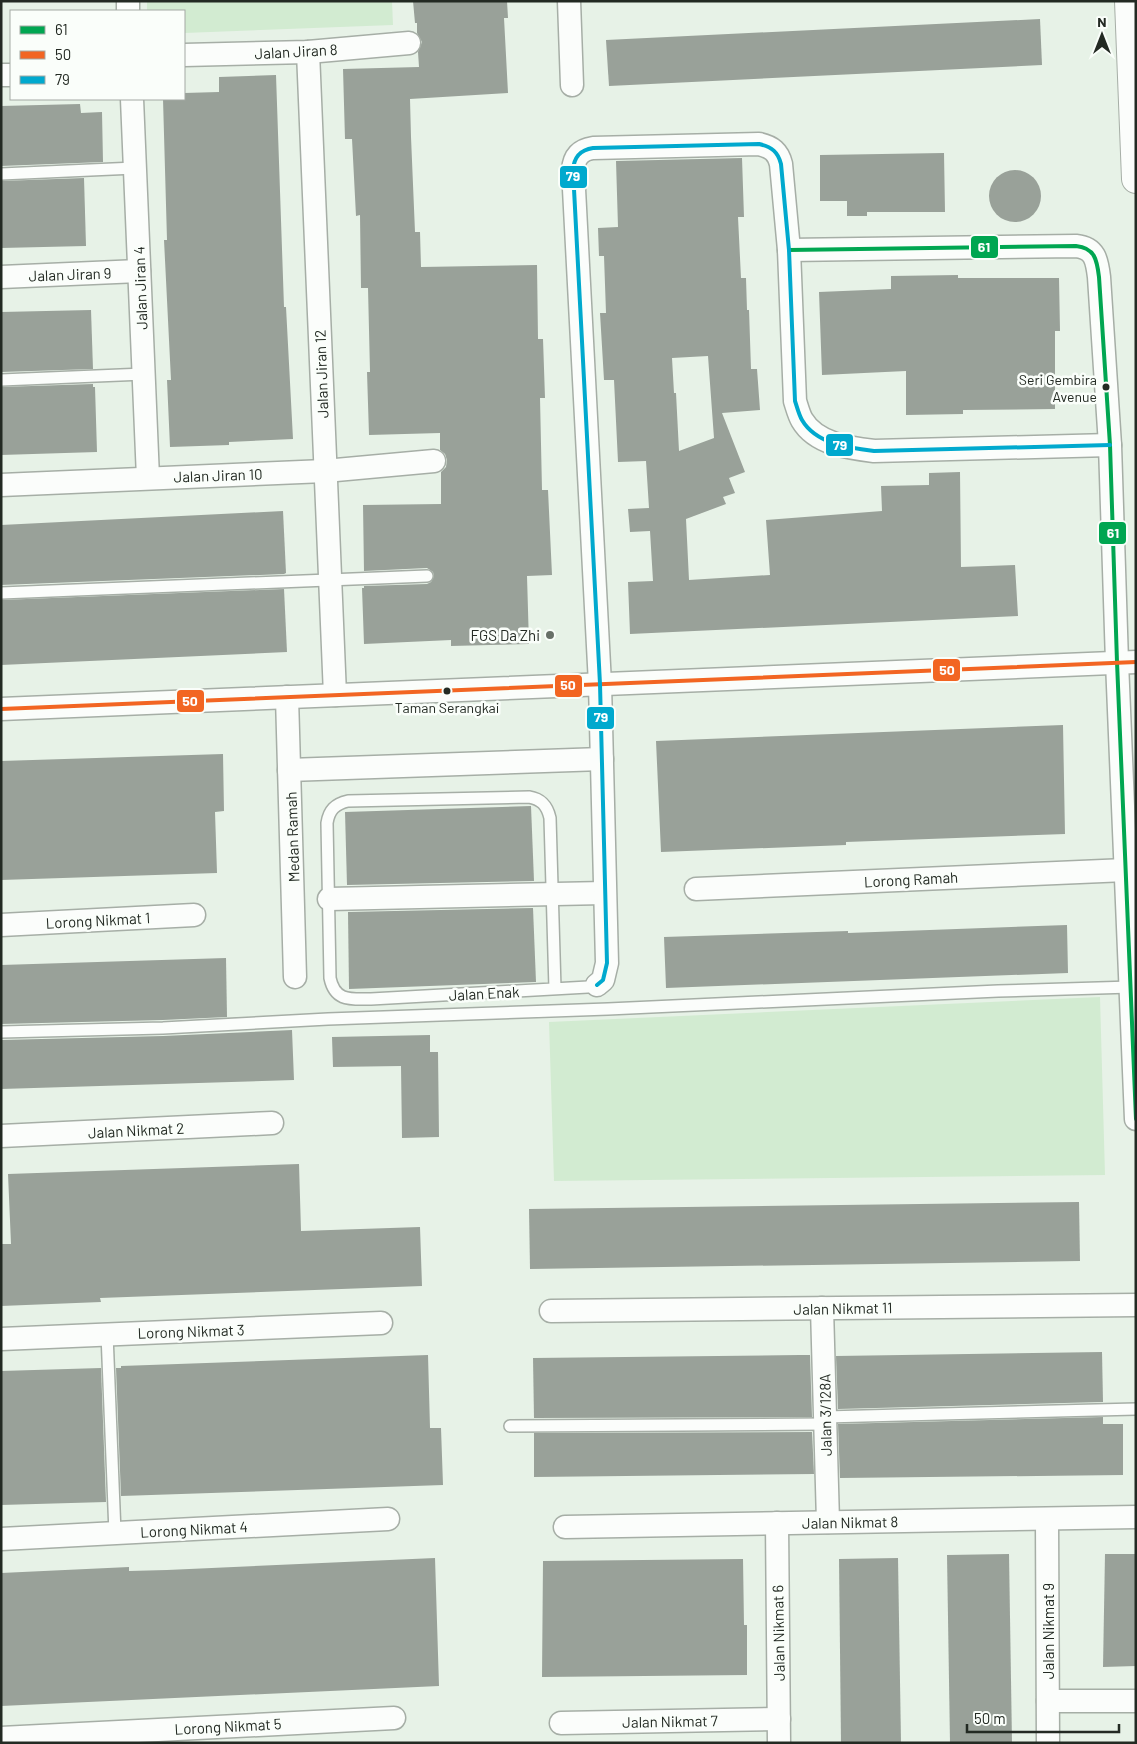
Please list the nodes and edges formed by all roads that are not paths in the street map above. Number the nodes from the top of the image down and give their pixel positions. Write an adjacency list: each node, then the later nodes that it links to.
1 (569, 1): 6 (street)
2 (1129, 1): 8 (street)
3 (409, 43): 4 (street, Jalan Jiran 8)
4 (308, 52): 5 (street, Jalan Jiran 8); 19 (street, Jalan Jiran 12)
5 (185, 55)
6 (572, 86)
7 (132, 100): 9 (street, Jalan Jiran 4)
8 (1135, 112): 11 (street)
9 (135, 168): 10 (lane); 13 (street, Jalan Jiran 4)
10 (1, 174)
11 (1136, 179)
12 (789, 250): 17 (street); 17 (street); 26 (street)
13 (140, 271): 14 (street, Jalan Jiran 9); 15 (street, Jalan Jiran 4)
14 (1, 277)
15 (144, 374): 16 (lane); 20 (street, Jalan Jiran 4)
16 (1, 380)
17 (1110, 444): 25 (street)
18 (434, 461): 19 (street, Jalan Jiran 10)
19 (325, 471): 20 (street, Jalan Jiran 10); 23 (street, Jalan Jiran 12)
20 (148, 478): 21 (street, Jalan Jiran 10)
21 (1, 485)
22 (427, 576): 23 (lane)
23 (330, 580): 24 (lane); 27 (street, Jalan Jiran 12)
24 (1, 593)
25 (1126, 662): 26 (street); 32 (street)
26 (600, 684): 27 (street); 30 (street)
27 (335, 695): 28 (street)
28 (287, 697): 29 (street); 31 (street, Medan Ramah)
29 (1, 709)
30 (602, 759): 31 (street); 34 (street)
31 (289, 770): 39 (street, Medan Ramah)
32 (1126, 870): 33 (street, Lorong Ramah); 41 (street)
33 (696, 889)
34 (604, 893): 35 (street); 40 (street)
35 (553, 894): 36 (street); 36 (lane, Jalan Enak); 42 (lane)
36 (329, 899): 42 (lane, Jalan Enak)
37 (194, 916): 38 (street, Lorong Nikmat 1)
38 (1, 925)
39 (295, 977)
40 (597, 985): 42 (lane, Jalan Enak)
41 (1131, 987): 43 (lane); 44 (street)
42 (555, 989)
43 (1, 1032)
44 (1136, 1119)
45 (272, 1123): 46 (street, Jalan Nikmat 2)
46 (1, 1136)
47 (1136, 1305): 48 (street, Jalan Nikmat 11)
48 (822, 1308): 49 (street, Jalan Nikmat 11); 54 (street, Jalan 3/128A)
49 (551, 1311)
50 (382, 1323): 51 (street, Lorong Nikmat 3)
51 (107, 1334): 52 (street, Lorong Nikmat 3); 62 (lane)
52 (1, 1339)
53 (1136, 1409): 54 (lane)
54 (825, 1420): 55 (lane); 59 (street, Jalan 3/128A)
55 (510, 1426)
56 (1136, 1516): 58 (street, Jalan Nikmat 8)
57 (388, 1519): 62 (street, Lorong Nikmat 4)
58 (1047, 1519): 59 (street, Jalan Nikmat 8); 64 (street, Jalan Nikmat 9)
59 (828, 1522): 60 (street, Jalan Nikmat 8)
60 (777, 1523): 61 (street, Jalan Nikmat 8); 67 (street, Jalan Nikmat 6)
61 (565, 1527)
62 (115, 1533): 63 (street, Lorong Nikmat 4)
63 (1, 1539)
64 (1048, 1701): 65 (street); 71 (street, Jalan Nikmat 9)
65 (1136, 1701)
66 (394, 1718): 69 (street, Lorong Nikmat 5)
67 (779, 1719): 68 (street, Jalan Nikmat 7); 70 (street, Jalan Nikmat 6)
68 (561, 1723)
69 (1, 1738)
70 (779, 1743)
71 (1048, 1743)

